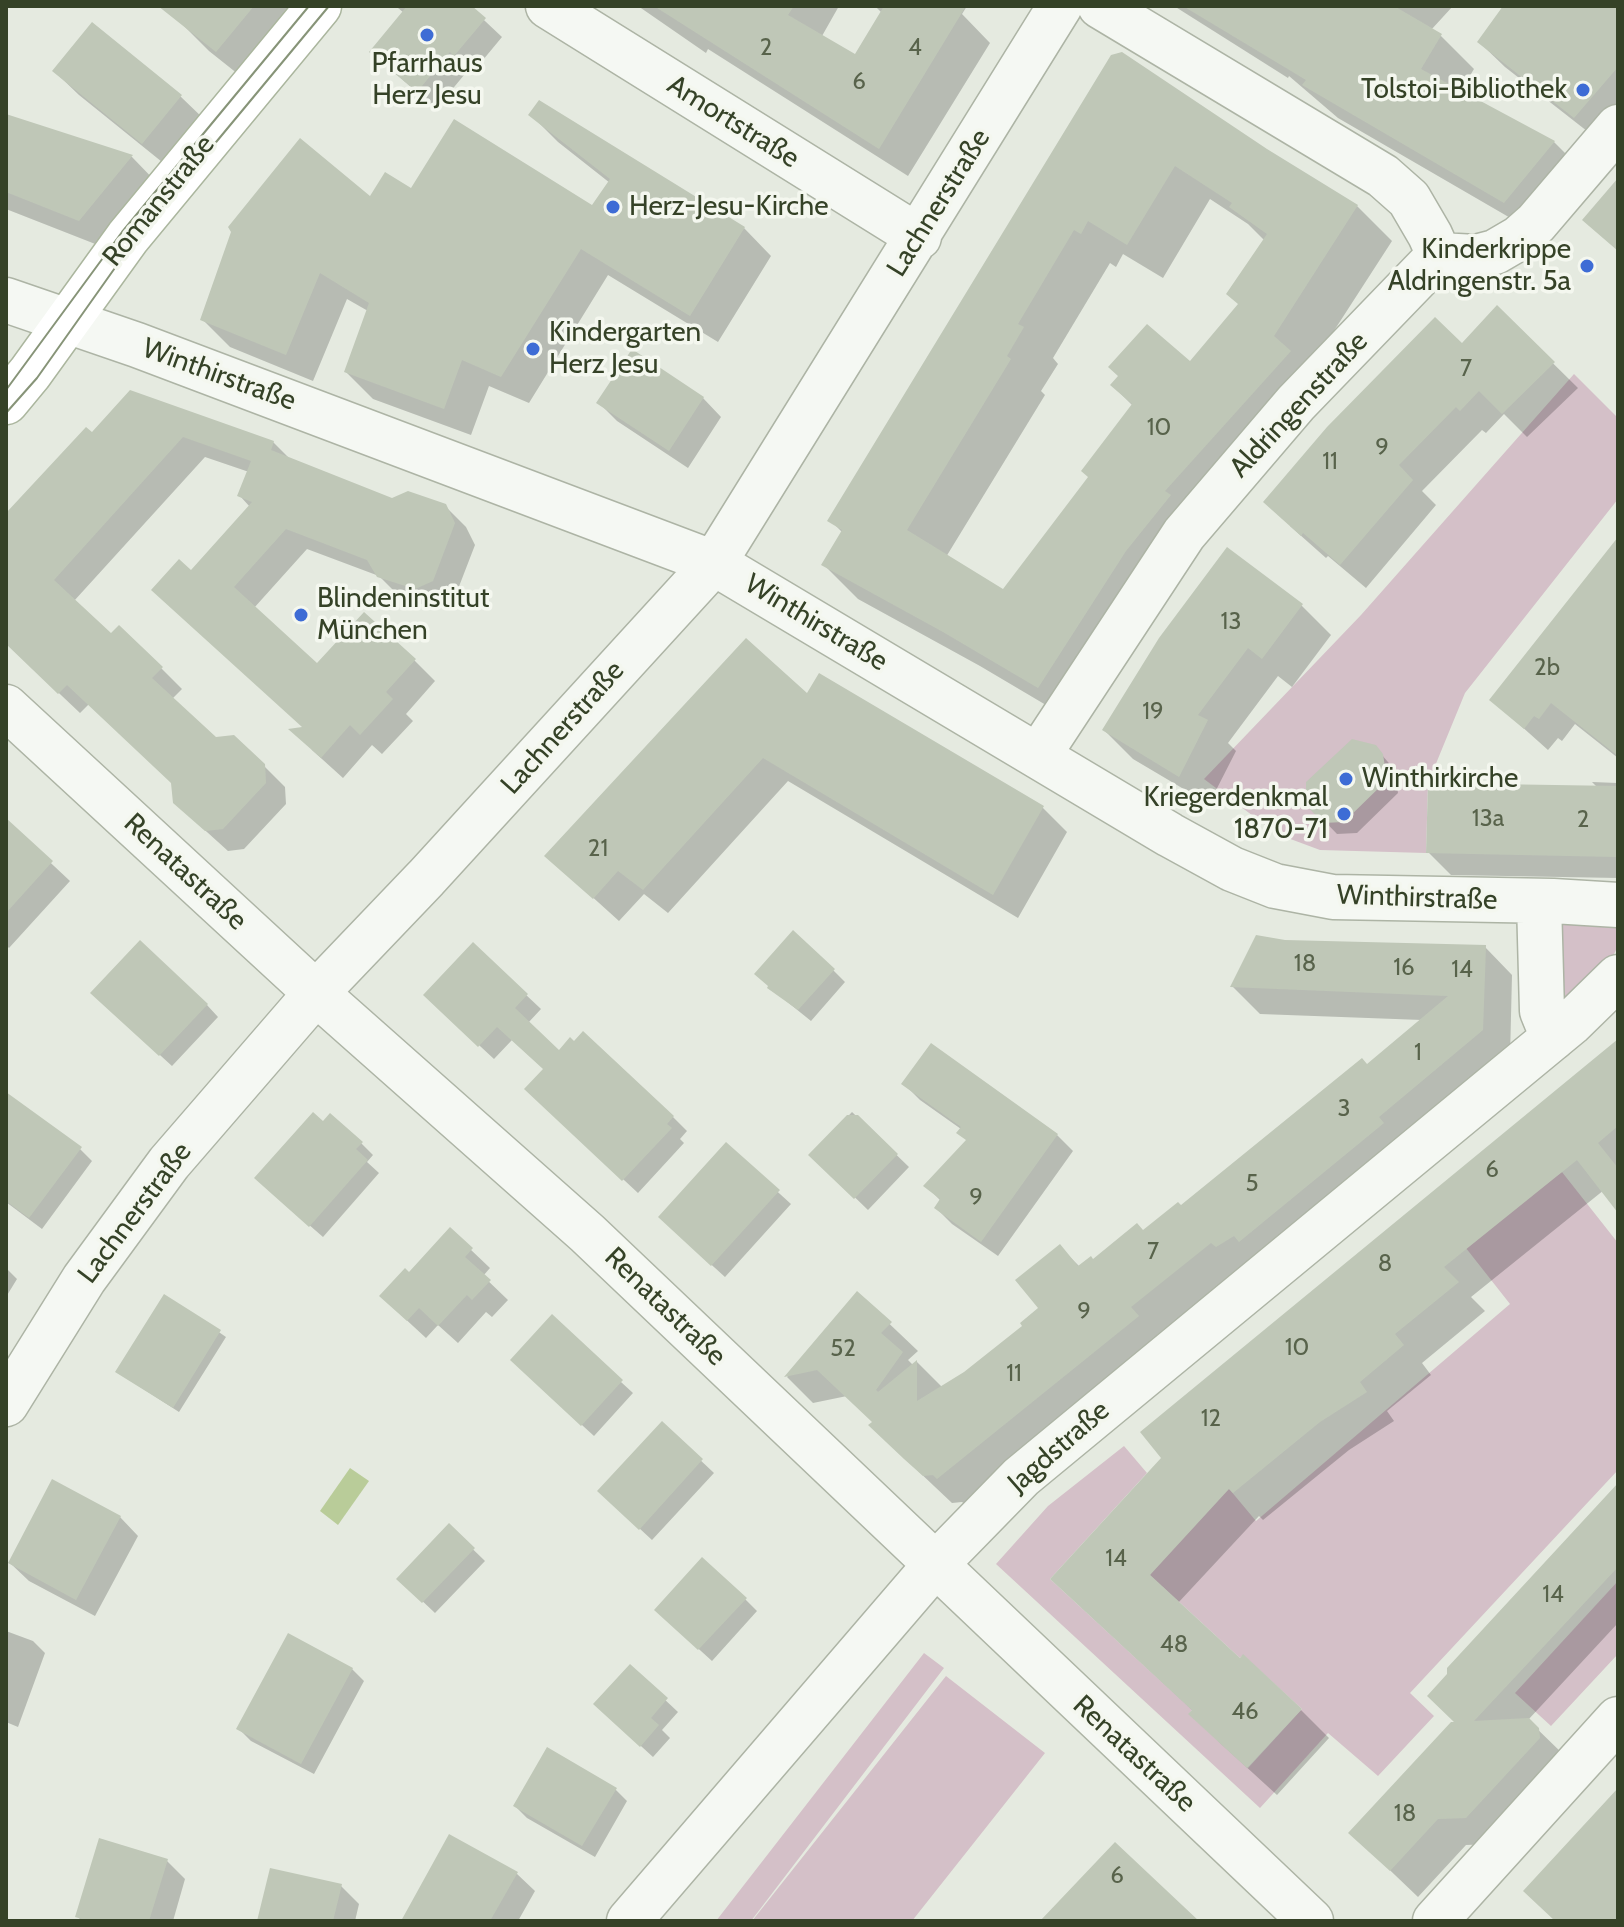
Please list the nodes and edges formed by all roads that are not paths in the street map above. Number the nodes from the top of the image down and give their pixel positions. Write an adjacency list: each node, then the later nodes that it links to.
1 (319, 6): 9 (main road, Romanstraße)
2 (548, 6): 6 (street, Amortstraße)
3 (1060, 6): 6 (street, Lachnerstraße)
4 (1100, 6): 7 (street)
5 (1618, 127): 7 (street)
6 (919, 237): 11 (street, Lachnerstraße)
7 (1439, 255): 13 (street, Aldringenstraße)
8 (6, 300): 9 (street, Winthirstraße)
9 (67, 322): 10 (main road, Romanstraße); 11 (street, Winthirstraße)
10 (6, 402)
11 (714, 563): 13 (street, Winthirstraße); 17 (street, Lachnerstraße)
12 (6, 707): 17 (street, Renatastraße)
13 (1038, 756): 14 (street, Winthirstraße)
14 (1539, 902): 15 (street, Winthirstraße); 18 (street)
15 (1618, 905)
16 (1618, 977): 18 (street, Jagdstraße)
17 (316, 993): 19 (street, Lachnerstraße); 20 (street, Renatastraße)
18 (1553, 1038): 20 (street, Jagdstraße)
19 (6, 1404)
20 (935, 1565): 23 (street, Jagdstraße); 24 (street, Renatastraße)
21 (1618, 1719): 22 (street)
22 (1442, 1919)
23 (629, 1921)
24 (1311, 1921)

